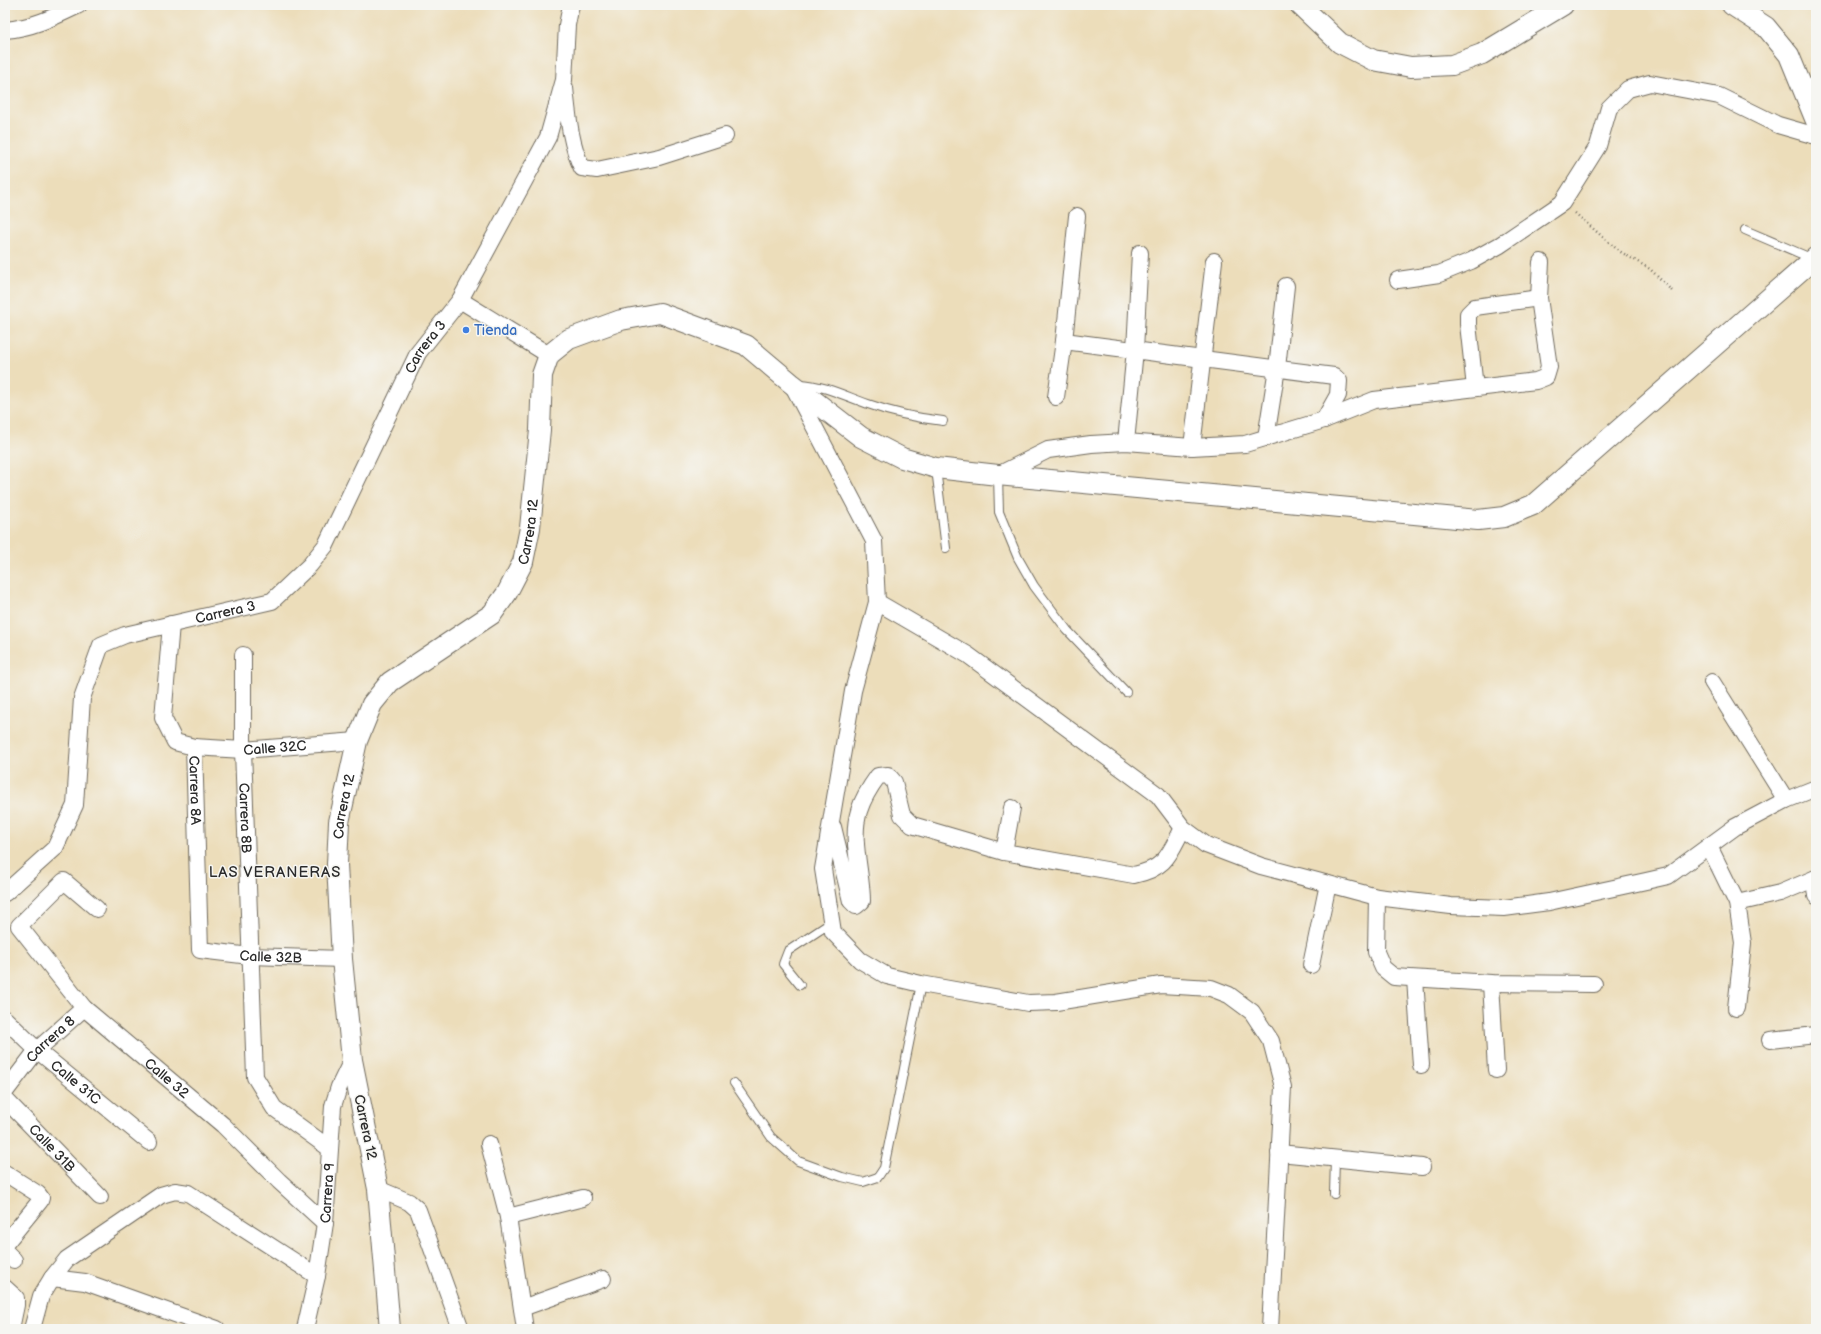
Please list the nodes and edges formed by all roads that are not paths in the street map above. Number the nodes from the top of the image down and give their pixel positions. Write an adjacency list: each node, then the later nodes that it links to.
1 (79, 5): 6 (street)
2 (571, 5): 7 (street)
3 (1300, 5): 4 (street)
4 (1563, 5)
5 (1732, 5): 8 (street)
6 (5, 30)
7 (564, 80): 9 (street); 20 (street, Carrera 3)
8 (1816, 121)
9 (725, 136)
10 (1816, 136): 17 (street)
11 (1077, 216): 21 (street)
12 (1745, 230): 14 (lane)
13 (1140, 253): 22 (street)
14 (1815, 259): 35 (street)
15 (1214, 261): 24 (street)
16 (1541, 262): 19 (street)
17 (1398, 280)
18 (1286, 286): 25 (street)
19 (1539, 298): 27 (street); 27 (street)
20 (460, 300): 23 (street); 38 (street, Carrera 3)
21 (1064, 341): 22 (street); 28 (street)
22 (1135, 350): 24 (street); 32 (street)
23 (548, 355): 26 (street); 42 (street, Carrera 12)
24 (1203, 359): 25 (street); 33 (street)
25 (1277, 368): 29 (street); 31 (street)
26 (791, 383): 30 (lane); 34 (street); 37 (street)
27 (1475, 388): 29 (street)
28 (1056, 397)
29 (1324, 420): 31 (street)
30 (943, 421)
31 (1266, 438): 33 (street)
32 (1126, 442): 33 (street); 35 (street)
33 (1192, 447)
34 (936, 468): 35 (street); 36 (lane)
35 (998, 475): 41 (lane)
36 (946, 548)
37 (877, 602): 48 (street); 49 (street)
38 (171, 624): 43 (street, Carrera 8A); 54 (street, Carrera 3)
39 (243, 655): 44 (street, Carrera 8B)
40 (1712, 682): 46 (street)
41 (1126, 692)
42 (357, 741): 44 (street, Calle 32C); 62 (street, Carrera 12)
43 (194, 746): 44 (street, Calle 32C); 60 (street, Carrera 8A)
44 (243, 750): 61 (street, Carrera 8B)
45 (1816, 788): 46 (street)
46 (1786, 800): 50 (street)
47 (1012, 808): 51 (street)
48 (832, 819): 51 (street); 59 (street)
49 (1183, 828): 51 (street); 53 (street)
50 (1709, 846): 56 (street); 57 (street)
51 (1004, 852)
52 (1815, 878): 55 (street); 57 (street)
53 (1328, 884): 56 (street); 63 (street)
54 (5, 893)
55 (1816, 896)
56 (1377, 897): 64 (street)
57 (1737, 903): 70 (street)
58 (97, 909): 69 (street, Calle 32)
59 (832, 922): 66 (street); 68 (lane)
60 (200, 950): 61 (street, Calle 32B)
61 (250, 956): 62 (street, Calle 32B); 83 (street, Carrera 8B)
62 (342, 959): 75 (street, Carrera 12)
63 (1311, 965)
64 (1415, 979): 65 (street); 76 (street)
65 (1492, 983): 67 (street); 77 (street)
66 (921, 984): 78 (lane); 84 (street)
67 (1594, 984)
68 (800, 985)
69 (84, 1008): 74 (street, Carrera 8); 93 (street, Calle 32)
70 (1736, 1008)
71 (5, 1019): 74 (street, Calle 31C)
72 (1816, 1035): 73 (street)
73 (1770, 1040)
74 (37, 1050): 79 (street, Carrera 8); 81 (street, Calle 31C)
75 (352, 1060): 83 (street, Carrera 9); 88 (street, Carrera 12)
76 (1421, 1065)
77 (1496, 1070)
78 (734, 1083)
79 (5, 1092)
80 (5, 1099): 90 (street, Calle 31B)
81 (149, 1142)
82 (489, 1144): 92 (street)
83 (329, 1148): 93 (street, Carrera 9)
84 (1280, 1153): 85 (street); 107 (street)
85 (1335, 1158): 86 (street); 89 (lane)
86 (1422, 1167)
87 (5, 1173): 94 (street)
88 (378, 1189): 104 (street, Carrera 12); 105 (street)
89 (1334, 1194)
90 (100, 1197)
91 (583, 1198): 92 (street)
92 (508, 1217): 99 (street)
93 (325, 1223): 95 (street, Carrera 9)
94 (5, 1244)
95 (317, 1276): 96 (street); 103 (street, Carrera 9)
96 (52, 1278): 101 (street); 102 (street)
97 (603, 1279): 99 (street)
98 (5, 1288): 100 (street)
99 (522, 1308): 106 (street)
100 (11, 1329)
101 (32, 1329)
102 (217, 1329)
103 (306, 1329)
104 (390, 1329)
105 (461, 1329)
106 (526, 1329)
107 (1270, 1329)

